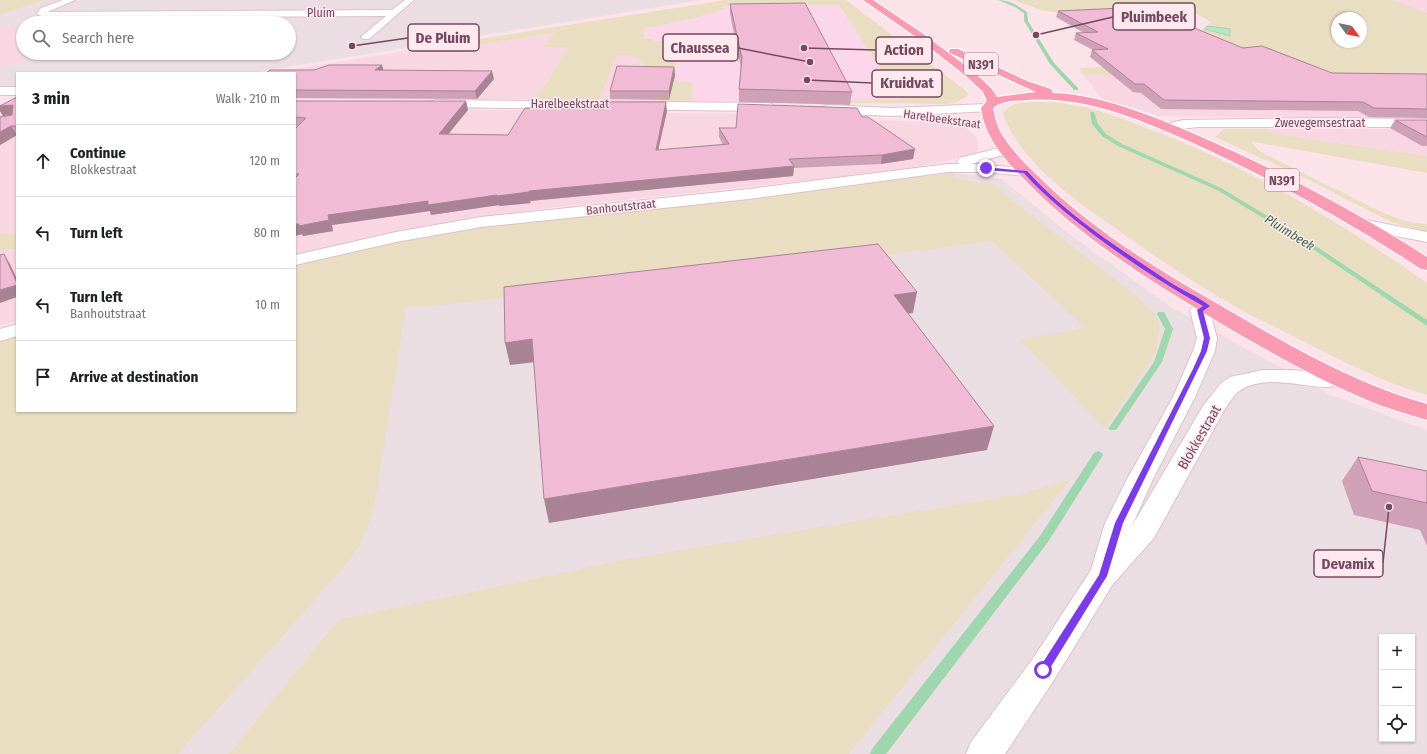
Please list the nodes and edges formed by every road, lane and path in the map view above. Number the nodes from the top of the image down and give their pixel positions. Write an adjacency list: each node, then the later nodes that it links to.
1 (71, 0): 4 (street, Pluim)
2 (410, 0): 4 (street)
3 (867, 0): 5 (main road, N391)
4 (395, 13): 6 (street)
5 (919, 35): 9 (main road, N391); 11 (main road, N391)
6 (366, 36)
7 (0, 91): 8 (street)
8 (16, 91)
9 (1061, 96): 11 (main road, N391); 18 (main road, N391)
10 (422, 104): 12 (street, Harelbeekstraat)
11 (990, 105): 14 (street, Harelbeekstraat); 15 (main road, N391)
12 (782, 108)
13 (813, 109): 14 (street, Harelbeekstraat)
14 (892, 112): 15 (street, Harelbeekstraat)
15 (979, 123): 20 (main road, N391)
16 (1213, 123): 17 (street, Zwevegemsestraat); 18 (street, Zwevegemsestraat); 19 (street)
17 (1427, 123)
18 (1168, 128): 19 (main road, N391)
19 (1195, 139): 23 (main road, N391)
20 (1007, 152): 21 (street, Banhoutstraat); 22 (main road, N391)
21 (948, 168): 22 (street, Banhoutstraat); 25 (street, Banhoutstraat)
22 (1025, 172): 27 (main road, N391)
23 (1366, 226): 24 (street); 26 (main road, N391)
24 (1427, 237)
25 (296, 260)
26 (1427, 265)
27 (1207, 306): 30 (main road, N391); 32 (street, Blokkestraat)
28 (16, 330): 29 (street)
29 (0, 335)
30 (1338, 378): 31 (main road, N391); 32 (street, Blokkestraat)
31 (1427, 412)
32 (1103, 576): 33 (street, Blokkestraat)
33 (984, 754)

